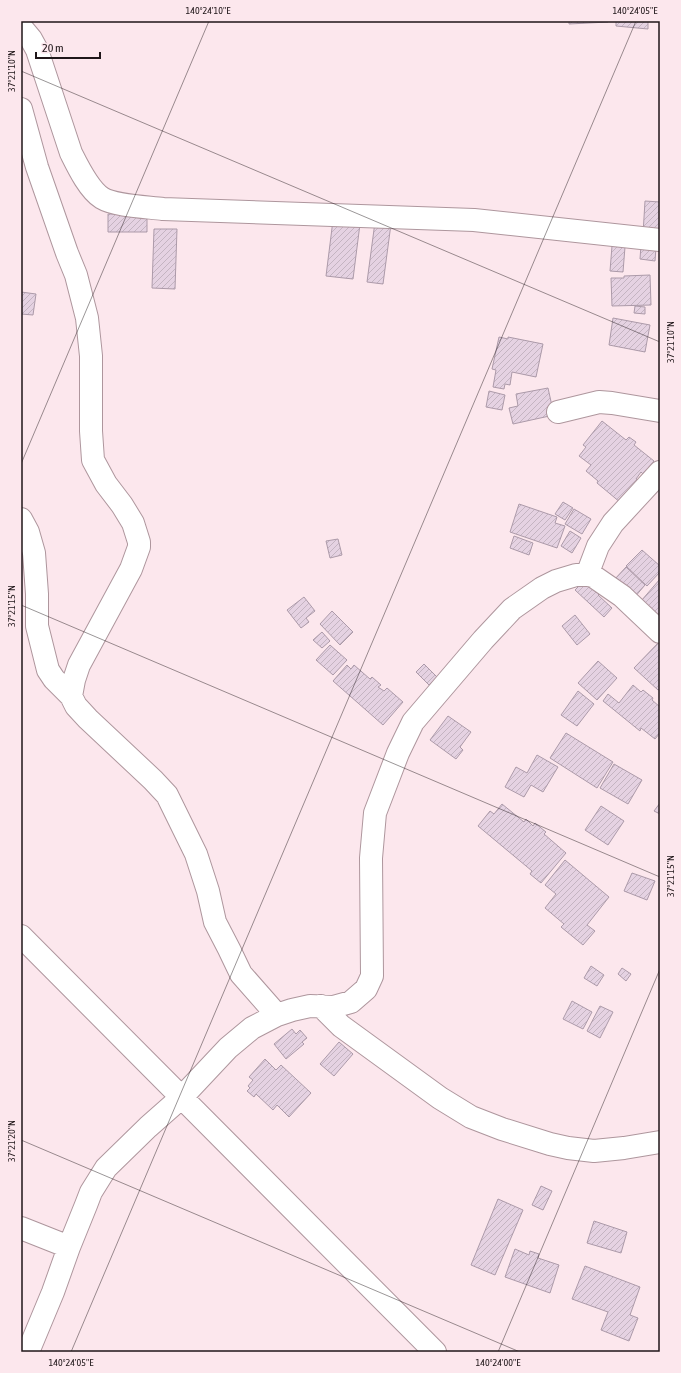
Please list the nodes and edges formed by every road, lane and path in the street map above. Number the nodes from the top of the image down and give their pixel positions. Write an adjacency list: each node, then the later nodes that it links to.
1 (21, 27): 3 (street)
2 (22, 117): 10 (street)
3 (660, 240)
4 (660, 411): 5 (street)
5 (558, 412)
6 (660, 472): 8 (street)
7 (21, 518): 10 (street)
8 (587, 575): 9 (street); 12 (street)
9 (660, 632)
10 (71, 696): 13 (street)
11 (21, 936): 14 (street)
12 (321, 1006): 13 (street); 15 (street)
13 (277, 1015): 14 (street)
14 (182, 1097): 17 (street); 19 (street)
15 (660, 1142)
16 (21, 1228): 17 (street)
17 (69, 1247): 18 (street)
18 (28, 1352)
19 (435, 1352)

